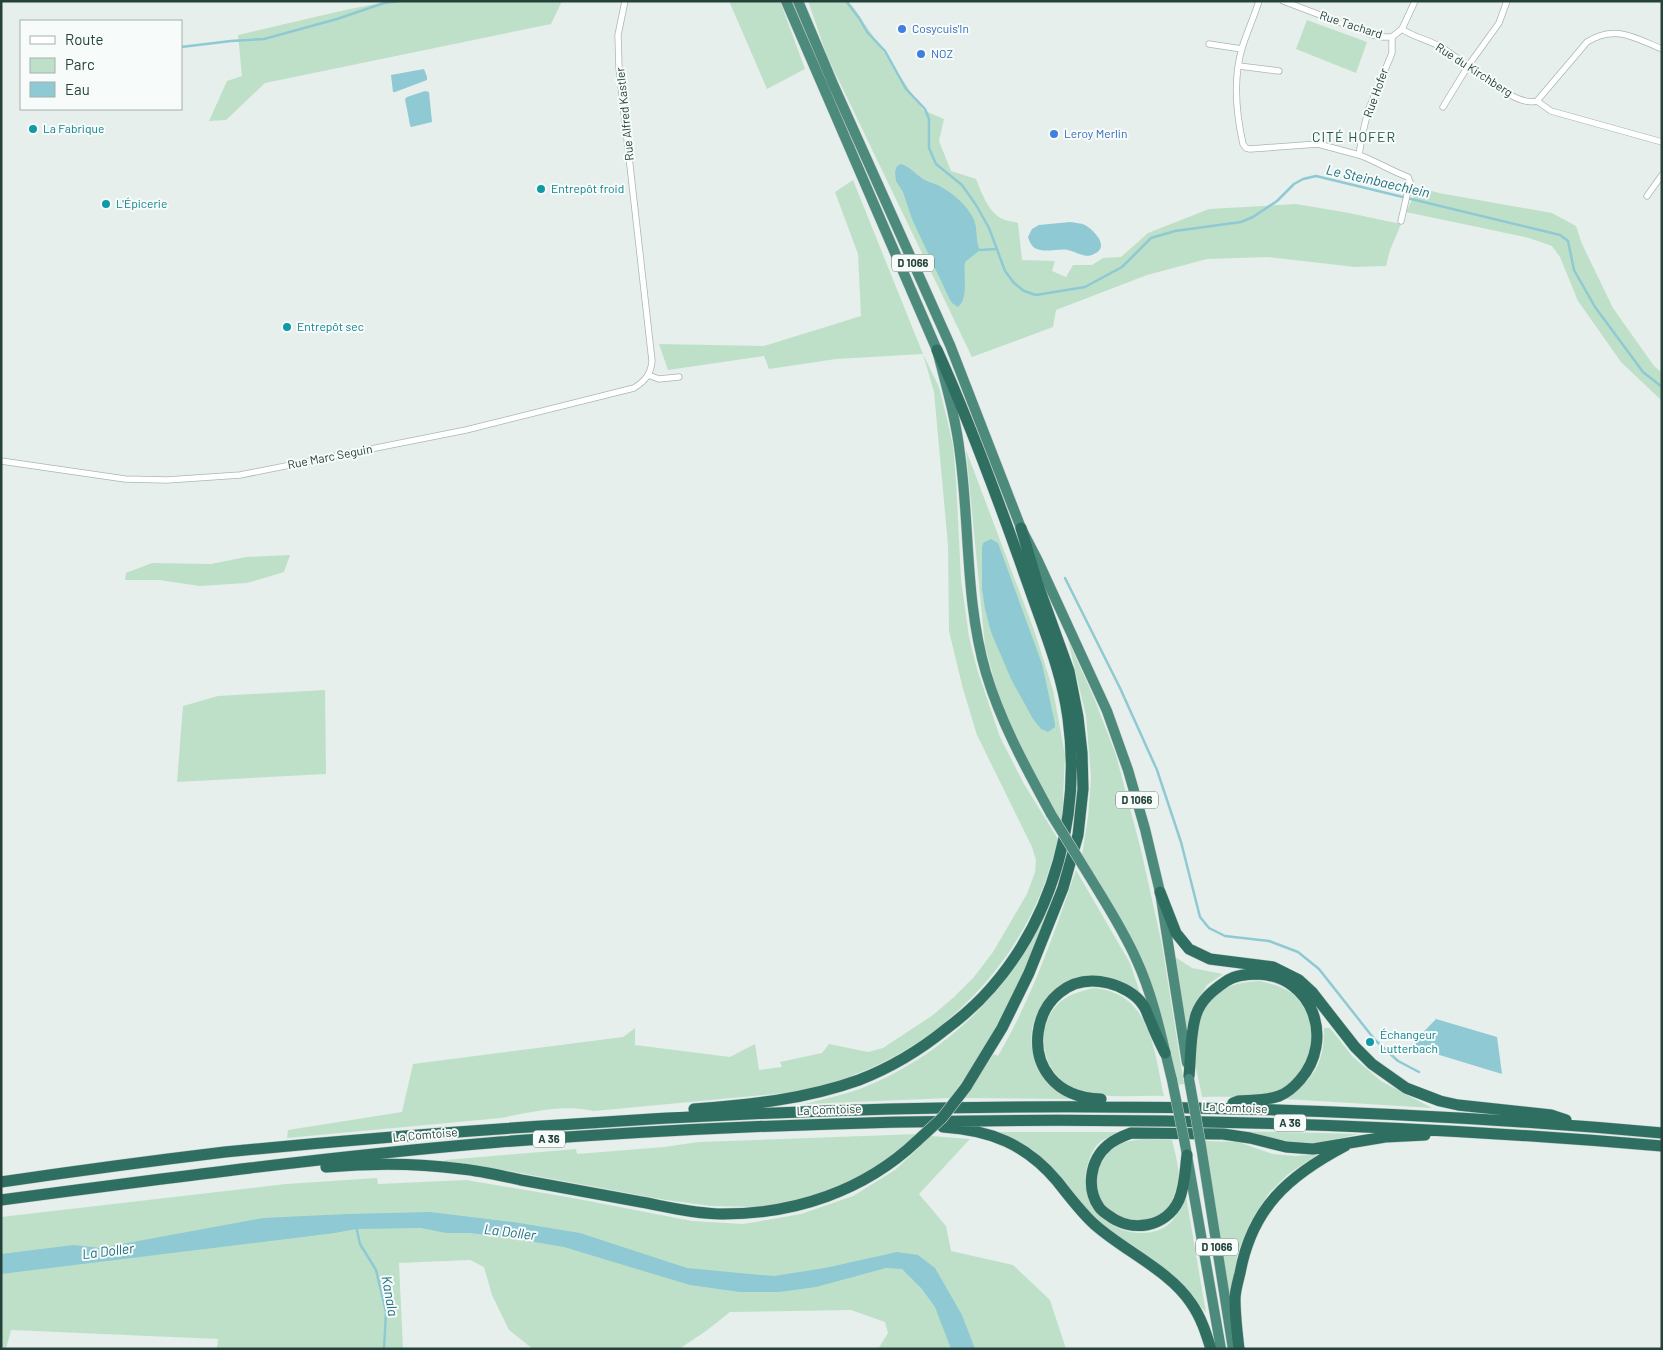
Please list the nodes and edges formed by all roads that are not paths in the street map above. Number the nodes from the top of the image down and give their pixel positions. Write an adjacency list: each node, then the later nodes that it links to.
1 (624, 1): 24 (street, Rue Alfred Kastler)
2 (786, 1): 23 (highway, D 1066)
3 (798, 1): 27 (highway, D 1066)
4 (1260, 1): 11 (street)
5 (1283, 1): 9 (street, Rue Tachard)
6 (1415, 1): 8 (street)
7 (1507, 1): 14 (street)
8 (1402, 29): 9 (street); 14 (street, Rue du Kirchberg)
9 (1392, 37): 19 (street, Rue Hofer)
10 (1209, 44): 11 (street)
11 (1242, 49): 13 (street)
12 (1662, 49): 16 (street)
13 (1238, 66): 15 (street); 19 (street)
14 (1468, 66): 16 (street, Rue du Kirchberg); 17 (street)
15 (1279, 71)
16 (1537, 101): 18 (street, Rue du Kirchberg)
17 (1443, 107)
18 (1662, 142)
19 (1359, 155): 22 (street)
20 (1662, 175): 21 (street)
21 (1647, 196)
22 (1401, 221)
23 (937, 350): 29 (highway, D 1066, bridge); 33 (highway)
24 (648, 376): 25 (street); 26 (street, Rue Marc Seguin)
25 (678, 376)
26 (1, 461)
27 (1021, 528): 28 (highway, D 1066); 41 (highway, bridge)
28 (1160, 892): 30 (highway, D 1066); 35 (highway)
29 (1165, 1053): 31 (highway); 40 (highway, D 1066, bridge)
30 (1189, 1077): 32 (highway); 46 (highway, D 1066, bridge)
31 (1120, 1106): 32 (highway, La Comtoise / A 36); 33 (highway, La Comtoise / A 36)
32 (1224, 1108): 35 (highway, La Comtoise / A 36)
33 (638, 1119): 42 (highway, La Comtoise / A 36)
34 (917, 1121): 36 (highway, La Comtoise / A 36); 41 (highway, La Comtoise / A 36); 44 (highway)
35 (1585, 1126): 37 (highway, La Comtoise / A 36)
36 (1456, 1131): 38 (highway); 39 (highway, La Comtoise / A 36)
37 (1662, 1133)
38 (1354, 1141): 40 (highway); 47 (highway)
39 (1662, 1146)
40 (1186, 1150): 45 (highway, D 1066)
41 (297, 1163): 43 (highway, La Comtoise / A 36)
42 (1, 1182)
43 (1, 1200)
44 (1211, 1349)
45 (1221, 1349)
46 (1232, 1349)
47 (1238, 1349)

